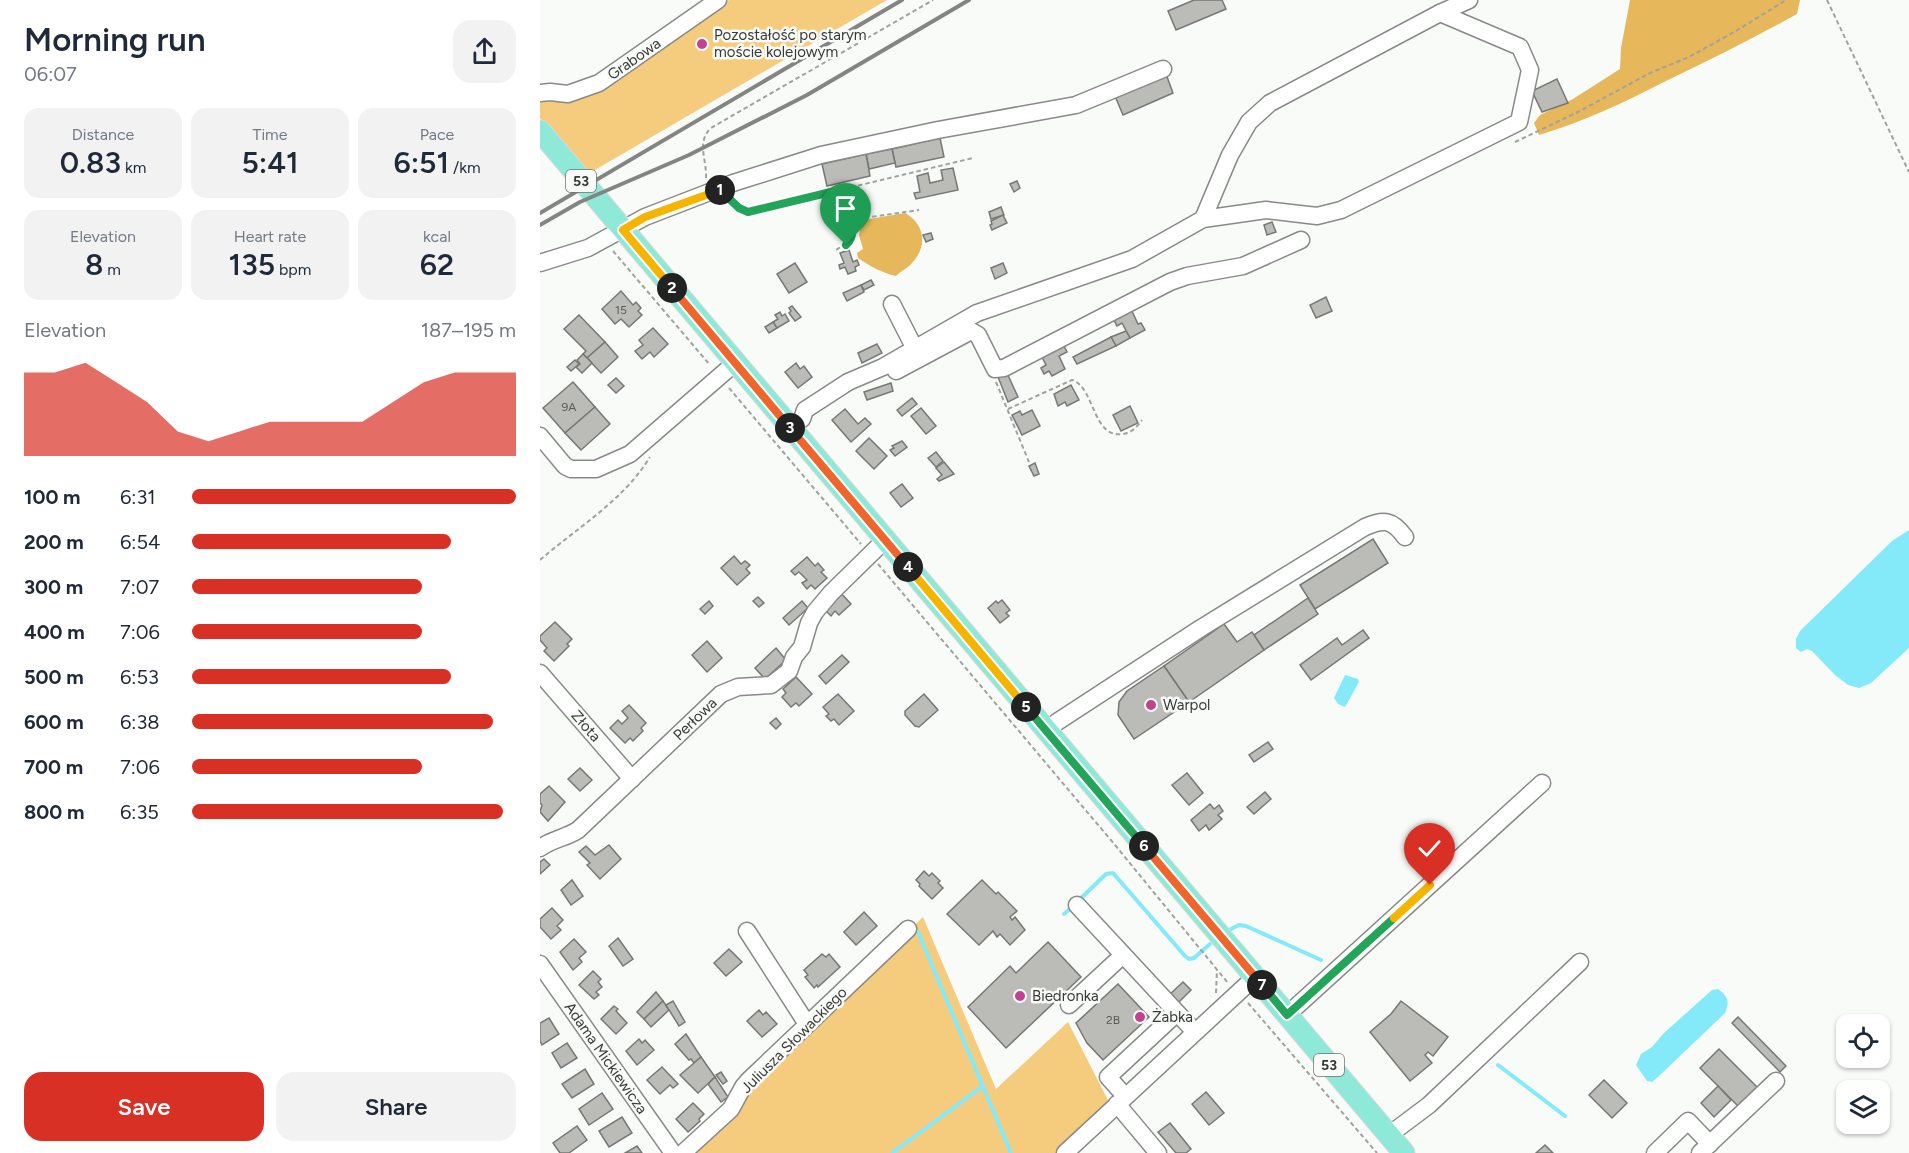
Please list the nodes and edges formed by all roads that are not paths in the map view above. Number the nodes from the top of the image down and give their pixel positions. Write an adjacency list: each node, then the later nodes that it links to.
1 (718, 0): 5 (street, Grabowa)
2 (1469, 0): 3 (street)
3 (1440, 13): 7 (street); 7 (street)
4 (1163, 69): 8 (street)
5 (540, 93)
6 (540, 131): 8 (main road, 53)
7 (1203, 219): 12 (street)
8 (616, 237): 10 (street); 13 (main road, 53)
9 (1301, 240): 14 (street)
10 (540, 263)
11 (892, 304): 12 (street)
12 (915, 349): 14 (street)
13 (735, 363): 14 (main road, 53); 15 (street)
14 (797, 424): 17 (main road, 53)
15 (540, 436)
16 (1405, 537): 19 (street)
17 (885, 540): 19 (main road, 53); 20 (street, Perłowa)
18 (540, 673): 20 (street, Złota)
19 (1047, 731): 29 (main road, 53)
20 (634, 777): 22 (street, Perłowa)
21 (1542, 783): 32 (street)
22 (540, 848)
23 (1077, 905): 26 (street)
24 (908, 929): 33 (street, Juliusza Słowackiego)
25 (747, 931): 33 (street)
26 (1123, 955): 30 (street); 31 (street)
27 (1580, 962): 37 (street)
28 (540, 964): 39 (street, Adama Mickiewicza)
29 (1255, 977): 32 (main road, 53); 34 (street)
30 (1069, 1005)
31 (1177, 1013): 34 (street); 36 (street)
32 (1287, 1015): 37 (main road, 53)
33 (807, 1024): 40 (street, Juliusza Słowackiego)
34 (1195, 1032): 36 (street)
35 (1776, 1082): 38 (street)
36 (1121, 1100): 41 (street); 42 (street)
37 (1389, 1135): 43 (main road, 53)
38 (1705, 1148): 44 (street)
39 (673, 1153)
40 (683, 1153)
41 (1065, 1153)
42 (1158, 1153)
43 (1404, 1153)
44 (1655, 1153)

